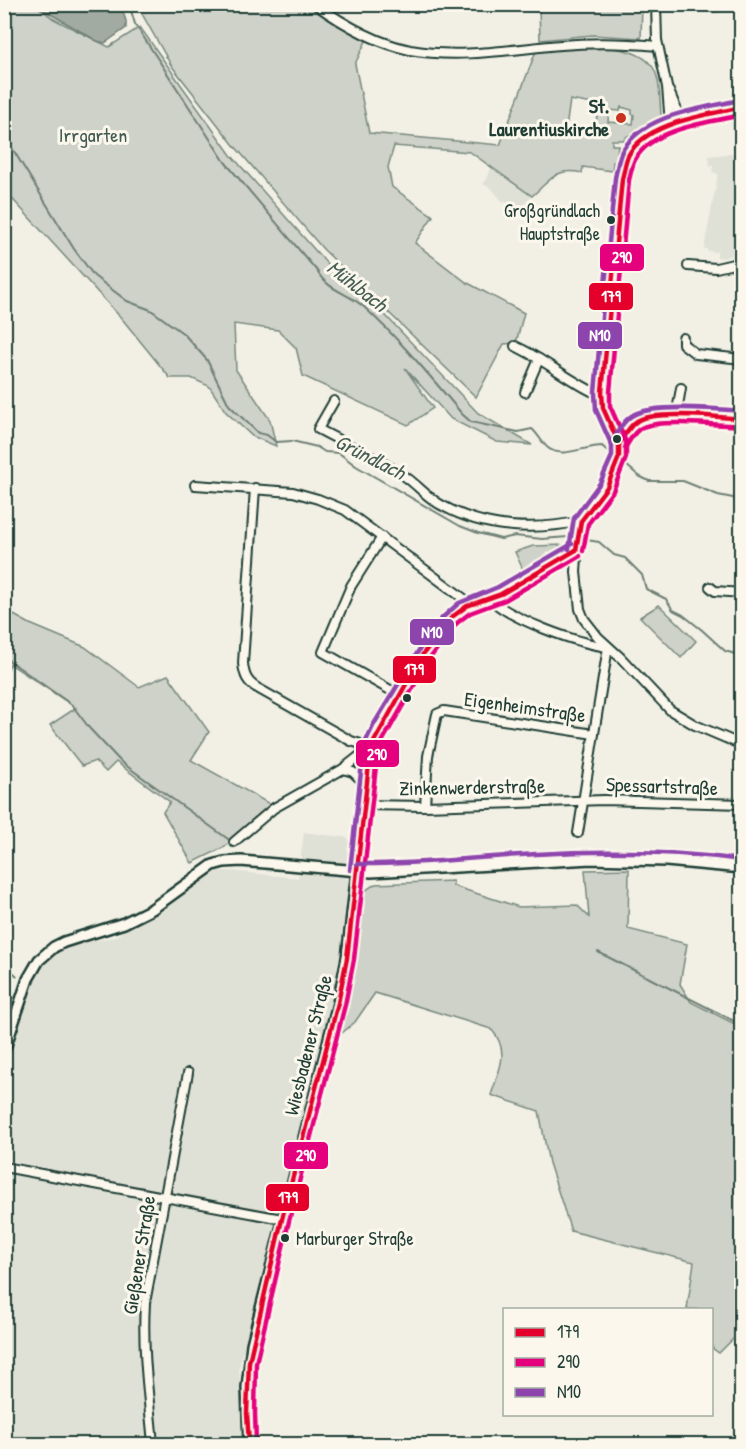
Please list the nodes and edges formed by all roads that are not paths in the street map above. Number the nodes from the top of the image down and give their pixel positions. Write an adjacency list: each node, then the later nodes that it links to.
1 (315, 4): 3 (street)
2 (656, 4): 3 (street)
3 (658, 46): 5 (street)
4 (741, 107): 5 (street)
5 (675, 122): 14 (street)
6 (741, 262): 7 (street)
7 (688, 266)
8 (684, 338): 11 (street)
9 (516, 346): 10 (street)
10 (539, 359): 13 (street); 14 (street)
11 (741, 359)
12 (681, 388): 16 (street)
13 (525, 392)
14 (602, 396): 18 (street)
15 (334, 401): 21 (street)
16 (676, 417): 17 (street); 18 (street)
17 (741, 419)
18 (619, 444): 21 (street)
19 (195, 485): 20 (street)
20 (255, 488): 22 (street); 34 (street)
21 (580, 524): 23 (street)
22 (382, 537): 27 (street); 31 (street)
23 (577, 548): 26 (street); 28 (street)
24 (710, 587): 25 (street)
25 (741, 593)
26 (490, 599): 27 (street); 29 (street)
27 (471, 604): 31 (street)
28 (598, 637): 29 (street); 30 (street)
29 (593, 645): 30 (street)
30 (608, 647): 32 (street); 33 (street)
31 (399, 695): 34 (street)
32 (594, 734): 37 (street); 40 (street, Eigenheimstraße)
33 (741, 745)
34 (369, 751): 35 (street); 36 (street, Wiesbadener Straße)
35 (343, 769): 36 (street); 42 (street)
36 (365, 784): 39 (street, Wiesbadener Straße)
37 (583, 801): 38 (street, Spessartstraße); 40 (street, Zinkenwerderstraße); 41 (street)
38 (741, 804)
39 (363, 805): 40 (street, Zinkenwerderstraße); 44 (street, Wiesbadener Straße)
40 (425, 806)
41 (578, 833)
42 (234, 842)
43 (741, 868): 44 (main road)
44 (357, 871): 45 (main road); 49 (main road, Wiesbadener Straße)
45 (4, 1051)
46 (188, 1073): 48 (street, Gießener Straße)
47 (4, 1167): 48 (street)
48 (165, 1197): 49 (street); 52 (street, Gießener Straße)
49 (282, 1219): 53 (main road, Wiesbadener Straße)
50 (4, 1427): 51 (street)
51 (6, 1444)
52 (153, 1444)
53 (249, 1444)

